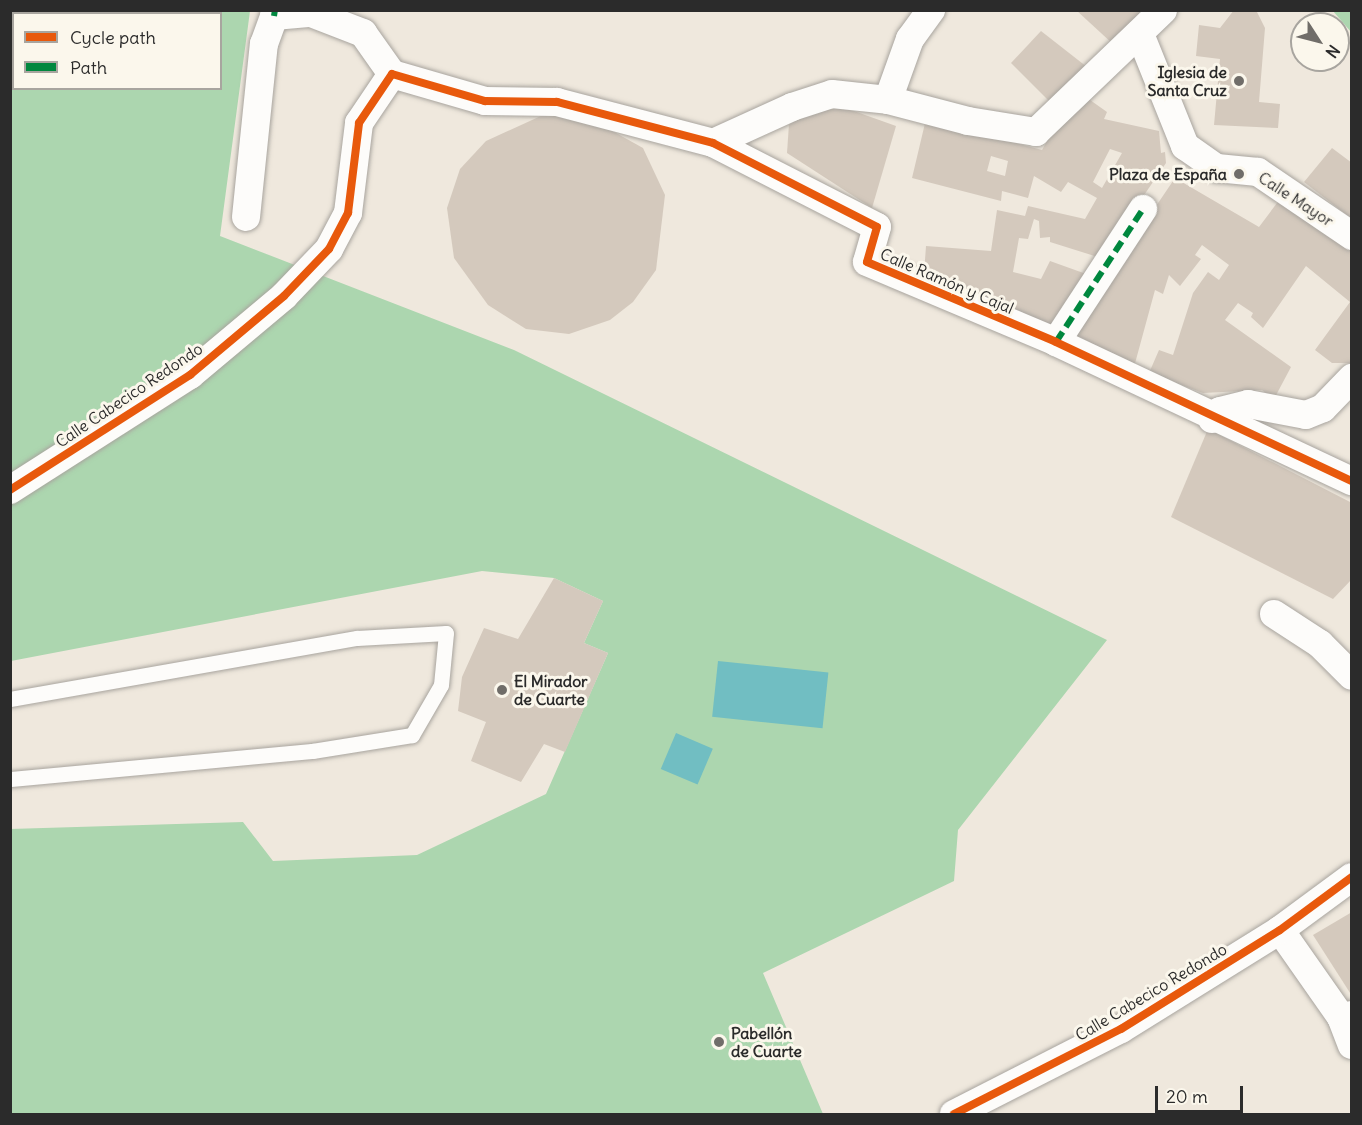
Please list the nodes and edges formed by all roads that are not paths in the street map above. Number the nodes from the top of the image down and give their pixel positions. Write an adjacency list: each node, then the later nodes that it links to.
1 (931, 10): 5 (street)
2 (1163, 10): 3 (street)
3 (1140, 34): 5 (street); 9 (street, Calle Mayor)
4 (392, 74): 6 (street, Calle Ramón y Cajal); 8 (street); 14 (street, Calle Cabecico Redondo)
5 (888, 100): 6 (street)
6 (713, 143): 10 (street, Calle Ramón y Cajal)
7 (1143, 209): 10 (street)
8 (246, 218)
9 (1352, 236)
10 (1056, 342): 12 (street, Calle Ramón y Cajal)
11 (1352, 378): 12 (street)
12 (1212, 419): 13 (street, Calle Ramón y Cajal)
13 (1352, 481)
14 (10, 490)
15 (1274, 614): 16 (street)
16 (1352, 676)
17 (10, 699): 18 (lane)
18 (10, 779)
19 (1352, 876): 20 (street, Calle Cabecico Redondo)
20 (1280, 930): 21 (street); 23 (street, Calle Cabecico Redondo)
21 (1346, 1016): 22 (street)
22 (1352, 1045)
23 (954, 1114)

